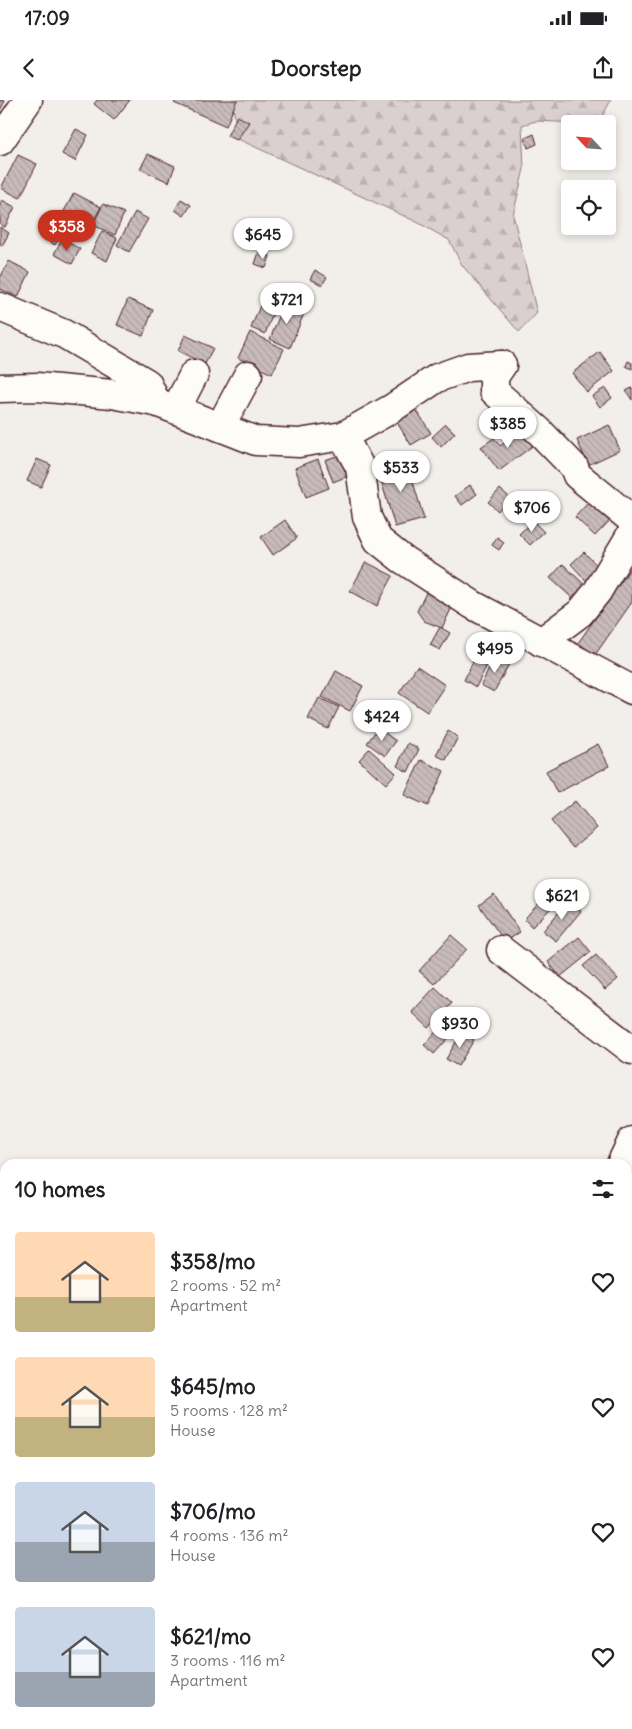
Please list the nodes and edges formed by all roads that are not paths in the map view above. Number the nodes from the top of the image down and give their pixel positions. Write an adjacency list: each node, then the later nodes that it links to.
1 (28, 100): 2 (street)
2 (0, 141)
3 (0, 307): 7 (street)
4 (194, 374): 7 (street)
5 (248, 375): 8 (street)
6 (0, 388): 7 (street)
7 (166, 406): 8 (street)
8 (220, 427): 9 (street)
9 (343, 436): 10 (street); 12 (street)
10 (632, 520)
11 (632, 533): 12 (street)
12 (541, 642): 13 (street)
13 (632, 690)
14 (501, 950): 15 (street)
15 (632, 1050)
16 (632, 1141): 17 (street)
17 (623, 1159)

